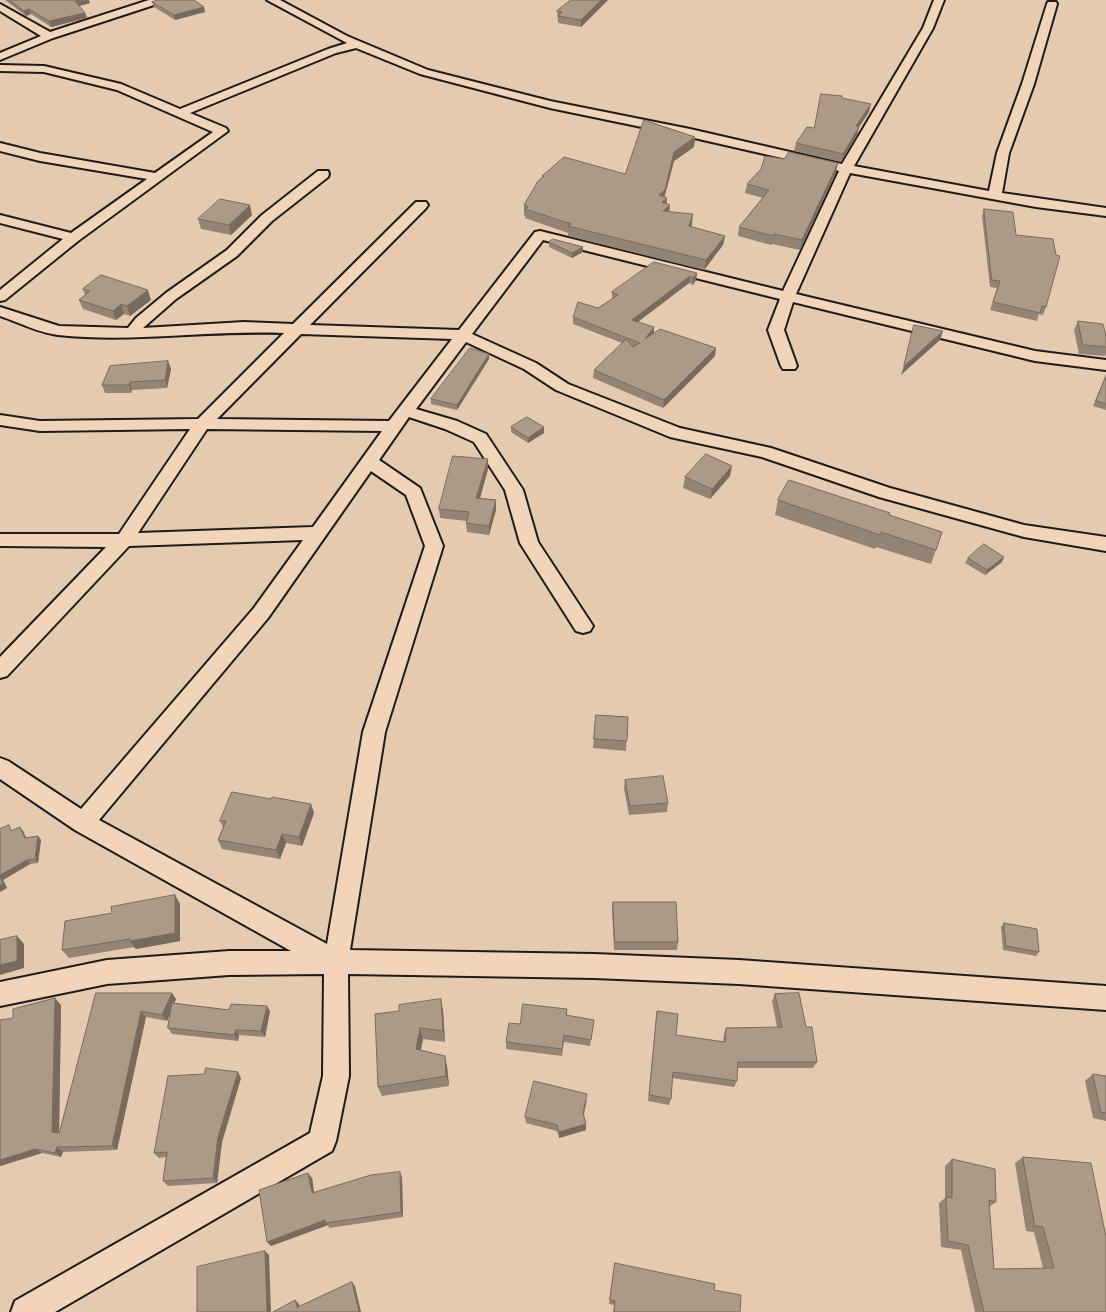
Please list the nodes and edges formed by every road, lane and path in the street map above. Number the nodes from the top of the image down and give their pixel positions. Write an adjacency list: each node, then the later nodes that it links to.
1 (159, 0): 6 (street)
2 (272, 0): 7 (street)
3 (939, 0): 12 (street)
4 (1052, 4): 15 (street)
5 (1, 9): 6 (street)
6 (49, 36): 8 (street)
7 (357, 44): 10 (street); 12 (street)
8 (0, 58)
9 (0, 68): 10 (street)
10 (180, 113): 14 (street)
11 (0, 147): 14 (street)
12 (846, 169): 15 (street); 20 (street)
13 (323, 174): 24 (street)
14 (157, 177): 19 (street)
15 (995, 196): 17 (street)
16 (421, 204): 23 (street)
17 (1106, 212)
18 (0, 219): 19 (street)
19 (73, 238): 21 (street)
20 (788, 296): 25 (street); 26 (street); 27 (street)
21 (0, 297)
22 (0, 311): 24 (street)
23 (299, 328): 24 (street); 25 (street); 30 (street)
24 (132, 333)
25 (462, 335): 28 (street); 35 (street)
26 (1106, 365)
27 (788, 366)
28 (400, 418): 30 (street); 31 (street); 36 (street)
29 (0, 420): 30 (street)
30 (202, 424): 34 (street)
31 (369, 461): 32 (street); 40 (street)
32 (317, 533): 34 (street); 39 (street)
33 (0, 540): 34 (street)
34 (124, 540): 37 (street)
35 (1106, 544)
36 (583, 626)
37 (0, 670)
38 (0, 768): 39 (street)
39 (83, 823): 40 (street)
40 (336, 962): 41 (street); 42 (street); 43 (street)
41 (0, 994)
42 (1106, 998)
43 (26, 1312)

